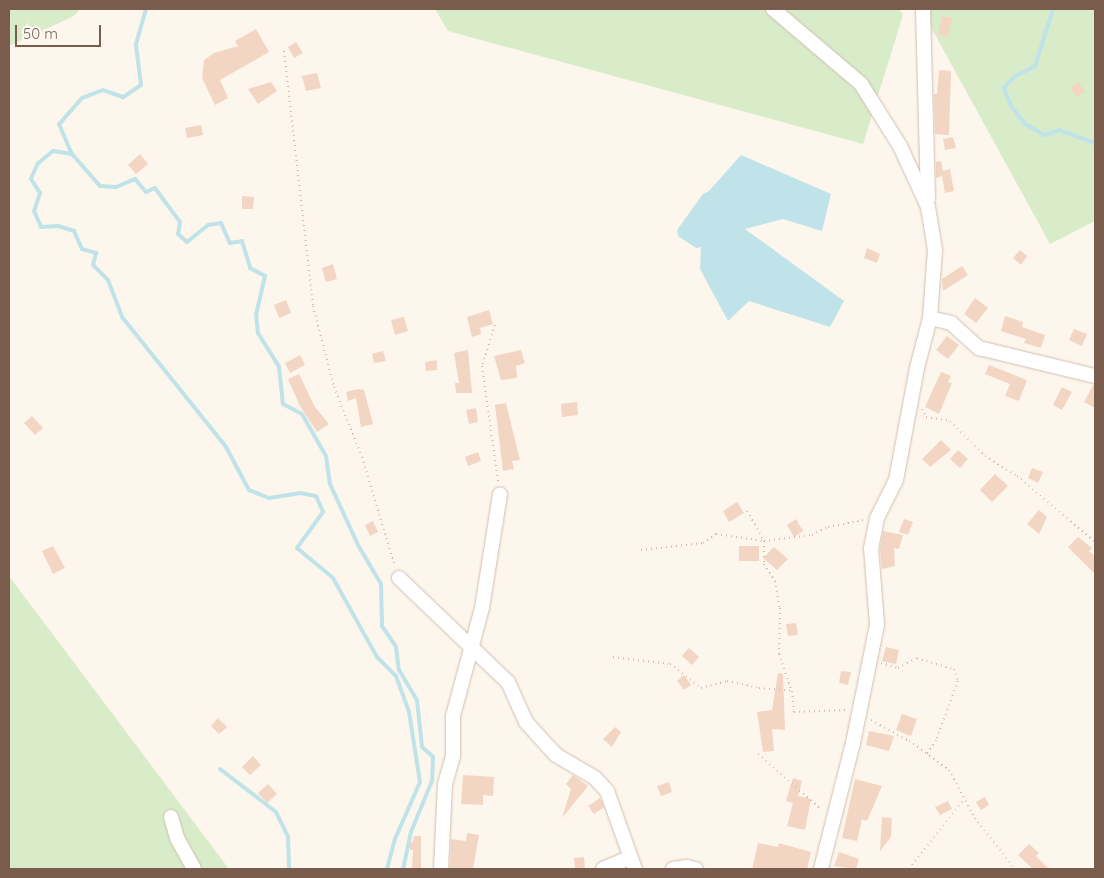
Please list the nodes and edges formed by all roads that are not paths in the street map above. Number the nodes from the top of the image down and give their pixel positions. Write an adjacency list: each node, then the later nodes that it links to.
1 (773, 9): 3 (street)
2 (923, 9): 3 (street)
3 (928, 207): 4 (street)
4 (930, 318): 5 (street); 16 (street)
5 (1095, 376)
6 (500, 494): 8 (street)
7 (399, 578): 8 (street)
8 (471, 644): 10 (street); 12 (street)
9 (171, 817): 11 (street)
10 (633, 863): 13 (street)
11 (194, 869)
12 (441, 869)
13 (603, 869)
14 (673, 869): 15 (street)
15 (696, 869)
16 (821, 869)

